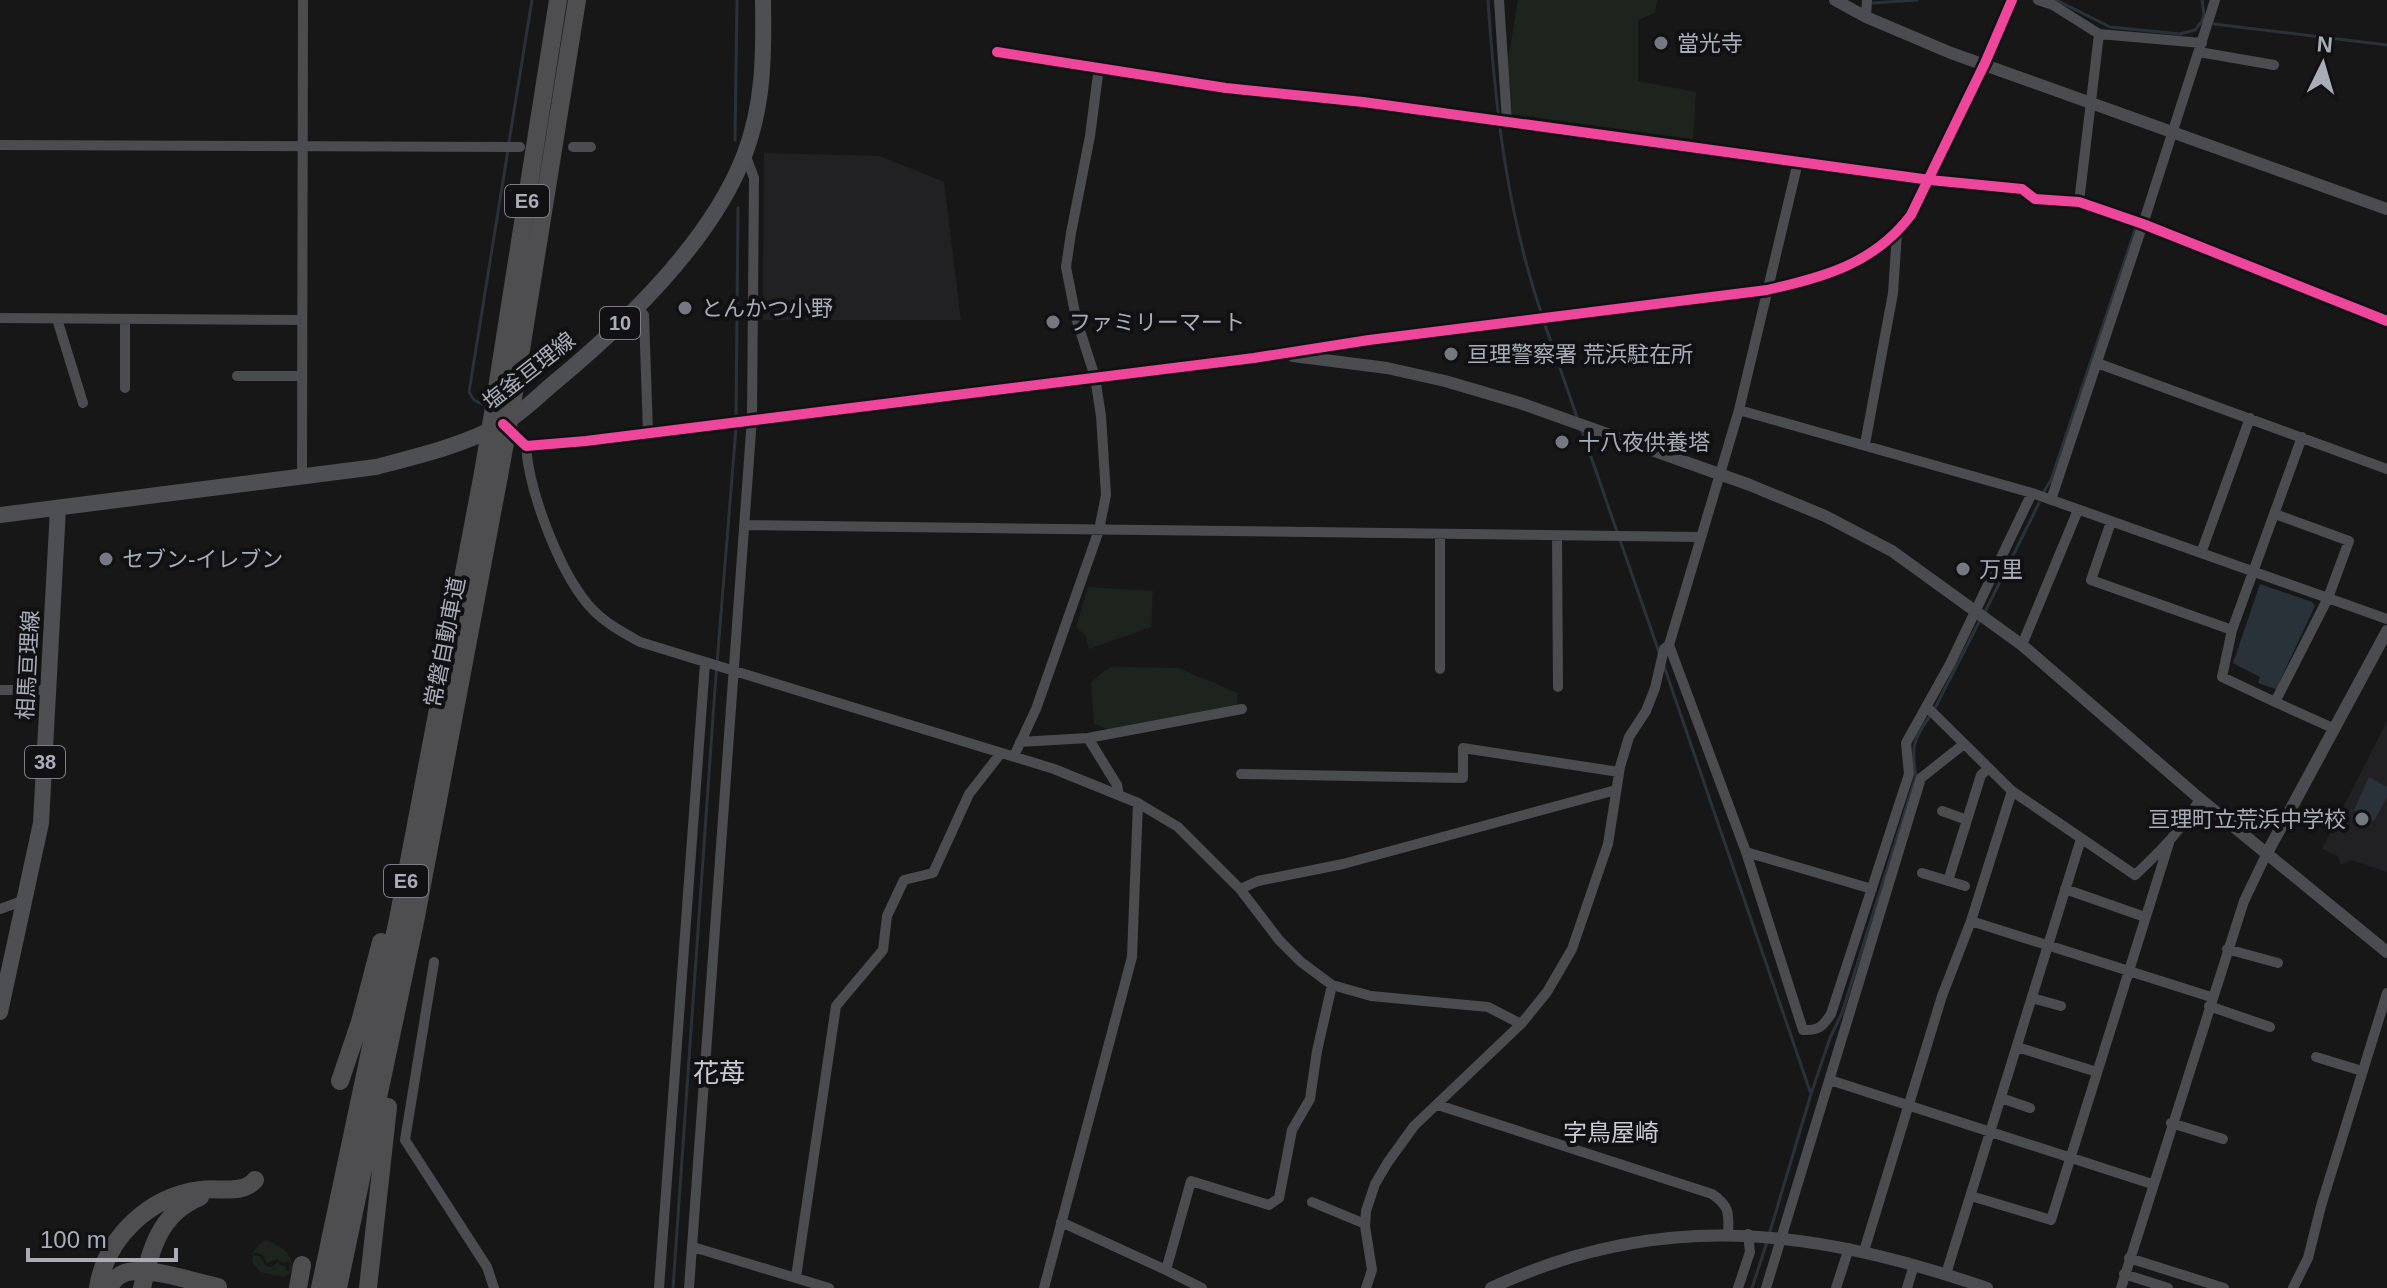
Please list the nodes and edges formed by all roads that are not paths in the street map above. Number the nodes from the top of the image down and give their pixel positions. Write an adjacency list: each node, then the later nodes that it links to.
1 (303, 0): 22 (street)
2 (558, 0): 56 (highway, 常磐自動車道 / E6, bridge)
3 (577, 0): 56 (highway, 常磐自動車道 / E6, bridge)
4 (763, 0): 26 (main road, 塩釜亘理線 / 10)
5 (1499, 0): 19 (street)
6 (1835, 0): 11 (street)
7 (1867, 0): 11 (street)
8 (2012, 0): 15 (street)
9 (2038, 0): 12 (street)
10 (2215, 0): 13 (street)
11 (1866, 17): 15 (street)
12 (2099, 34): 13 (street); 18 (street)
13 (2201, 47): 16 (street); 20 (street)
14 (997, 52): 17 (street)
15 (1985, 63): 18 (street); 28 (street)
16 (2274, 65)
17 (1099, 67): 19 (street); 44 (street)
18 (2091, 102): 20 (street); 29 (street)
19 (1502, 121): 27 (street)
20 (2172, 131): 30 (street); 31 (street)
21 (0, 145): 22 (street)
22 (304, 145): 23 (street); 38 (street)
23 (520, 147)
24 (573, 147): 25 (street)
25 (591, 147)
26 (745, 154): 34 (main road, 塩釜亘理線 / 10); 49 (street)
27 (1798, 162): 28 (street); 33 (street)
28 (1930, 180): 29 (street); 32 (street)
29 (2079, 202): 31 (street)
30 (2387, 209)
31 (2143, 224): 39 (street); 41 (street)
32 (1897, 233): 33 (street); 53 (street)
33 (1767, 290): 40 (street); 47 (street)
34 (637, 307): 50 (main road, 塩釜亘理線 / 10); 51 (street)
35 (0, 318): 36 (street)
36 (57, 319): 37 (street); 46 (street)
37 (125, 319): 38 (street); 45 (street)
38 (302, 320): 43 (street)
39 (2387, 321)
40 (1278, 355): 44 (street); 57 (street)
41 (2097, 363): 48 (street); 60 (street)
42 (237, 376): 43 (street)
43 (302, 376): 58 (street)
44 (1095, 377): 49 (street); 67 (street)
45 (125, 388)
46 (83, 403)
47 (1739, 410): 53 (street); 57 (street)
48 (2250, 418): 52 (street); 71 (street)
49 (749, 420): 51 (street); 66 (street)
50 (503, 424): 54 (street); 58 (main road, 塩釜亘理線 / 10)
51 (648, 433): 54 (street)
52 (2302, 437): 55 (street); 63 (street)
53 (1865, 444): 59 (street)
54 (526, 446): 80 (street)
55 (2387, 469)
56 (491, 474): 89 (highway, 常磐自動車道 / E6); 120 (highway, 常磐自動車道 / E6)
57 (1720, 475): 70 (street); 74 (street)
58 (296, 479): 61 (main road, 塩釜亘理線 / 10)
59 (2032, 493): 60 (street); 74 (street)
60 (2051, 500): 62 (street)
61 (58, 508): 64 (main road, 塩釜亘理線 / 10); 85 (main road, 相馬亘理線 / 38)
62 (2078, 510): 65 (street); 78 (street)
63 (2275, 514): 72 (street); 73 (street)
64 (0, 515)
65 (2111, 522): 71 (street); 76 (street)
66 (746, 525): 67 (street); 82 (street)
67 (1099, 530): 68 (street); 92 (street)
68 (1440, 534): 69 (street); 81 (street)
69 (1557, 536): 70 (street); 83 (street)
70 (1700, 537): 79 (street)
71 (2201, 553): 72 (street)
72 (2254, 572): 73 (street); 76 (street)
73 (2328, 598): 75 (street); 86 (street)
74 (1981, 614): 78 (street); 88 (street)
75 (2387, 619)
76 (2232, 630): 86 (street)
77 (2387, 631): 90 (street)
78 (2022, 645): 102 (street)
79 (1666, 647): 97 (street); 108 (street)
80 (705, 663): 82 (street); 181 (street)
81 (1440, 669)
82 (733, 671): 94 (street); 159 (street)
83 (1558, 687)
84 (0, 690): 85 (street)
85 (48, 690): 116 (main road, 相馬亘理線 / 38)
86 (2275, 702): 90 (street)
87 (1242, 709): 91 (street)
88 (1931, 710): 93 (street); 114 (street)
89 (437, 720): 140 (highway); 177 (highway, 常磐自動車道 / E6)
90 (2335, 729): 109 (street)
91 (1088, 738): 92 (street); 101 (street)
92 (1020, 742): 95 (street)
93 (1964, 744): 96 (street); 139 (street)
94 (1001, 753): 95 (street); 168 (street)
95 (1014, 756): 101 (street)
96 (1989, 768): 100 (street); 105 (street)
97 (1619, 772): 98 (street); 99 (street)
98 (1241, 774)
99 (1616, 790): 113 (street); 133 (street)
100 (2012, 791): 106 (street); 119 (street)
101 (1119, 795): 103 (street)
102 (2200, 799): 107 (street); 109 (street)
103 (1138, 803): 113 (street); 154 (street)
104 (1942, 811): 105 (street)
105 (1967, 820): 111 (street)
106 (2081, 839): 107 (street); 115 (street)
107 (2169, 843): 118 (street)
108 (1746, 852): 114 (street); 114 (street)
109 (2267, 853): 122 (street); 123 (street)
110 (1922, 873): 111 (street)
111 (1948, 881): 112 (street)
112 (1965, 886)
113 (1240, 889): 127 (street)
114 (1872, 889)
115 (2065, 889): 118 (street); 121 (street)
116 (25, 900): 117 (street); 132 (main road, 相馬亘理線 / 38)
117 (0, 909)
118 (2145, 917): 126 (street)
119 (1971, 921): 121 (street); 143 (street)
120 (415, 922): 178 (highway, 常磐自動車道 / E6); 179 (highway)
121 (2048, 945): 126 (street); 129 (street)
122 (2227, 949): 125 (street); 130 (street)
123 (2387, 952)
124 (434, 962): 180 (street)
125 (2278, 963)
126 (2128, 971): 130 (street); 138 (street)
127 (1332, 985): 133 (street); 165 (street)
128 (2387, 993): 137 (street)
129 (2032, 998): 131 (street); 135 (street)
130 (2210, 1002): 134 (street); 145 (street)
131 (2061, 1006)
132 (0, 1012)
133 (1521, 1024): 142 (street)
134 (2270, 1027)
135 (2017, 1047): 138 (street); 141 (street)
136 (2316, 1057): 137 (street)
137 (2362, 1071): 195 (street)
138 (2097, 1072): 148 (street)
139 (1830, 1080): 143 (street); 158 (street)
140 (340, 1081)
141 (2001, 1098): 144 (street); 146 (street)
142 (1438, 1105): 155 (street); 156 (street)
143 (1907, 1107): 146 (street); 161 (street)
144 (2030, 1108)
145 (2171, 1123): 147 (street); 150 (street)
146 (1990, 1133): 148 (street); 151 (street)
147 (2223, 1139)
148 (2070, 1159): 150 (street); 151 (street)
149 (255, 1180): 172 (highway)
150 (2152, 1184): 162 (street)
151 (1971, 1196): 166 (street)
152 (1312, 1202): 155 (street)
153 (249, 1204): 169 (highway)
154 (1061, 1222): 165 (street); 184 (street)
155 (1365, 1224): 186 (street)
156 (1728, 1234): 157 (street); 187 (street)
157 (1753, 1235): 158 (street); 188 (street)
158 (1778, 1237): 160 (street); 189 (street)
159 (693, 1247): 168 (street); 182 (street)
160 (1849, 1248): 161 (street); 190 (street)
161 (1864, 1251): 164 (street)
162 (2129, 1258): 167 (street); 194 (street)
163 (302, 1265): 176 (highway)
164 (1914, 1265): 166 (street); 191 (street)
165 (1166, 1270): 185 (street)
166 (1946, 1274): 171 (street)
167 (2124, 1274): 192 (street); 193 (street)
168 (796, 1277): 183 (street)
169 (144, 1280): 170 (highway); 173 (highway)
170 (218, 1287)
171 (1983, 1287)
172 (98, 1288)
173 (109, 1288)
174 (161, 1288): 175 (highway)
175 (195, 1288)
176 (298, 1288)
177 (320, 1288)
178 (338, 1288)
179 (368, 1288)
180 (494, 1288)
181 (659, 1288)
182 (689, 1288)
183 (829, 1288)
184 (1044, 1288)
185 (1202, 1288)
186 (1366, 1288)
187 (1491, 1288)
188 (1738, 1288)
189 (1766, 1288)
190 (1836, 1288)
191 (1907, 1288)
192 (2121, 1288)
193 (2168, 1288)
194 (2224, 1288)
195 (2293, 1288)

